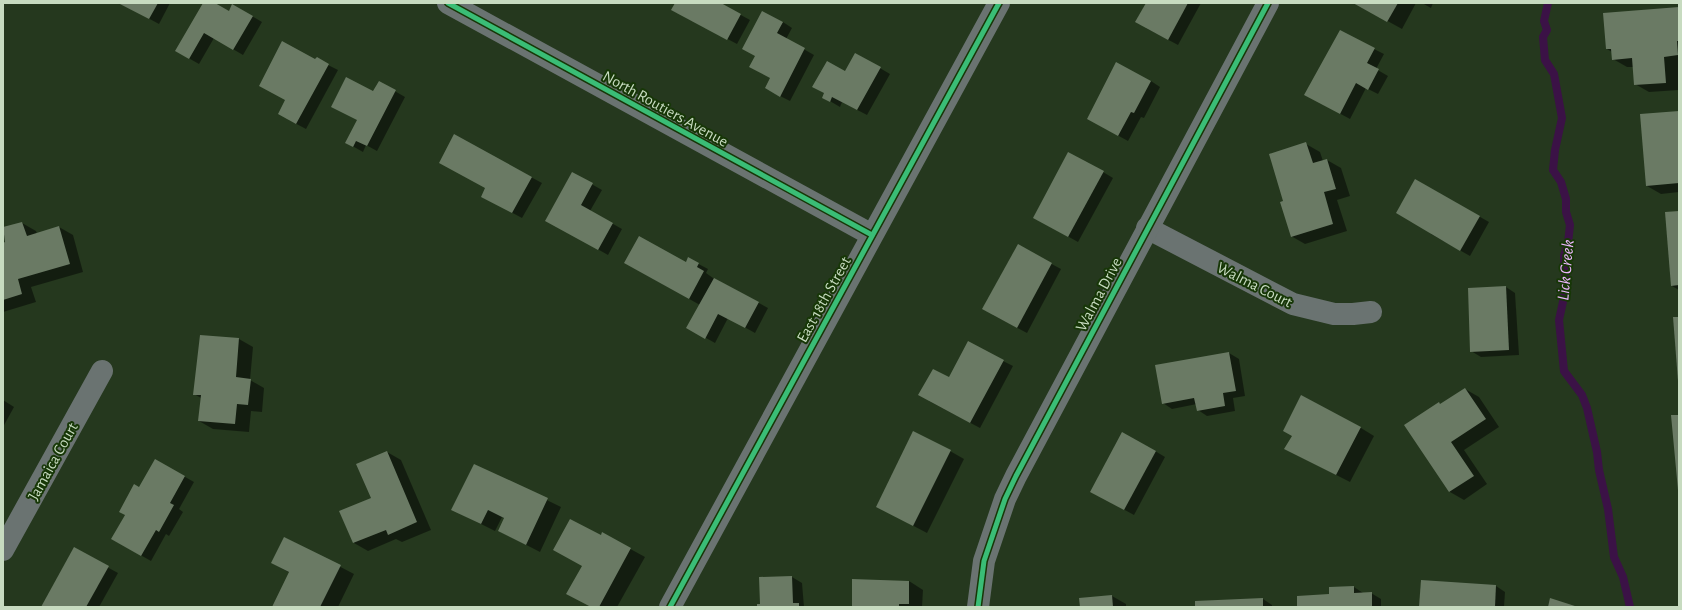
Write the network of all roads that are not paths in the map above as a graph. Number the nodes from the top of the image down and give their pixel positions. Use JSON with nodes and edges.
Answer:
{"nodes":[{"id":1,"x":448,"y":3,"type":"edge"},
{"id":2,"x":999,"y":3,"type":"edge"},
{"id":3,"x":1268,"y":3,"type":"edge"},
{"id":4,"x":1147,"y":228,"type":"junction"},
{"id":5,"x":872,"y":236,"type":"junction"},
{"id":6,"x":1371,"y":312,"type":"dead end"},
{"id":7,"x":102,"y":371,"type":"dead end"},
{"id":8,"x":3,"y":550,"type":"edge"},
{"id":9,"x":670,"y":607,"type":"edge"},
{"id":10,"x":978,"y":607,"type":"edge"}],
"edges":[{"from":1,"to":5,"type":"street","name":"North Routiers Avenue"},
{"from":2,"to":5,"type":"street","name":"East 18th Street"},
{"from":3,"to":4,"type":"street","name":"Walma Drive"},
{"from":4,"to":6,"type":"street","name":"Walma Court"},
{"from":4,"to":10,"type":"street","name":"Walma Drive"},
{"from":5,"to":9,"type":"street","name":"East 18th Street"},
{"from":7,"to":8,"type":"street","name":"Jamaica Court"}]}
